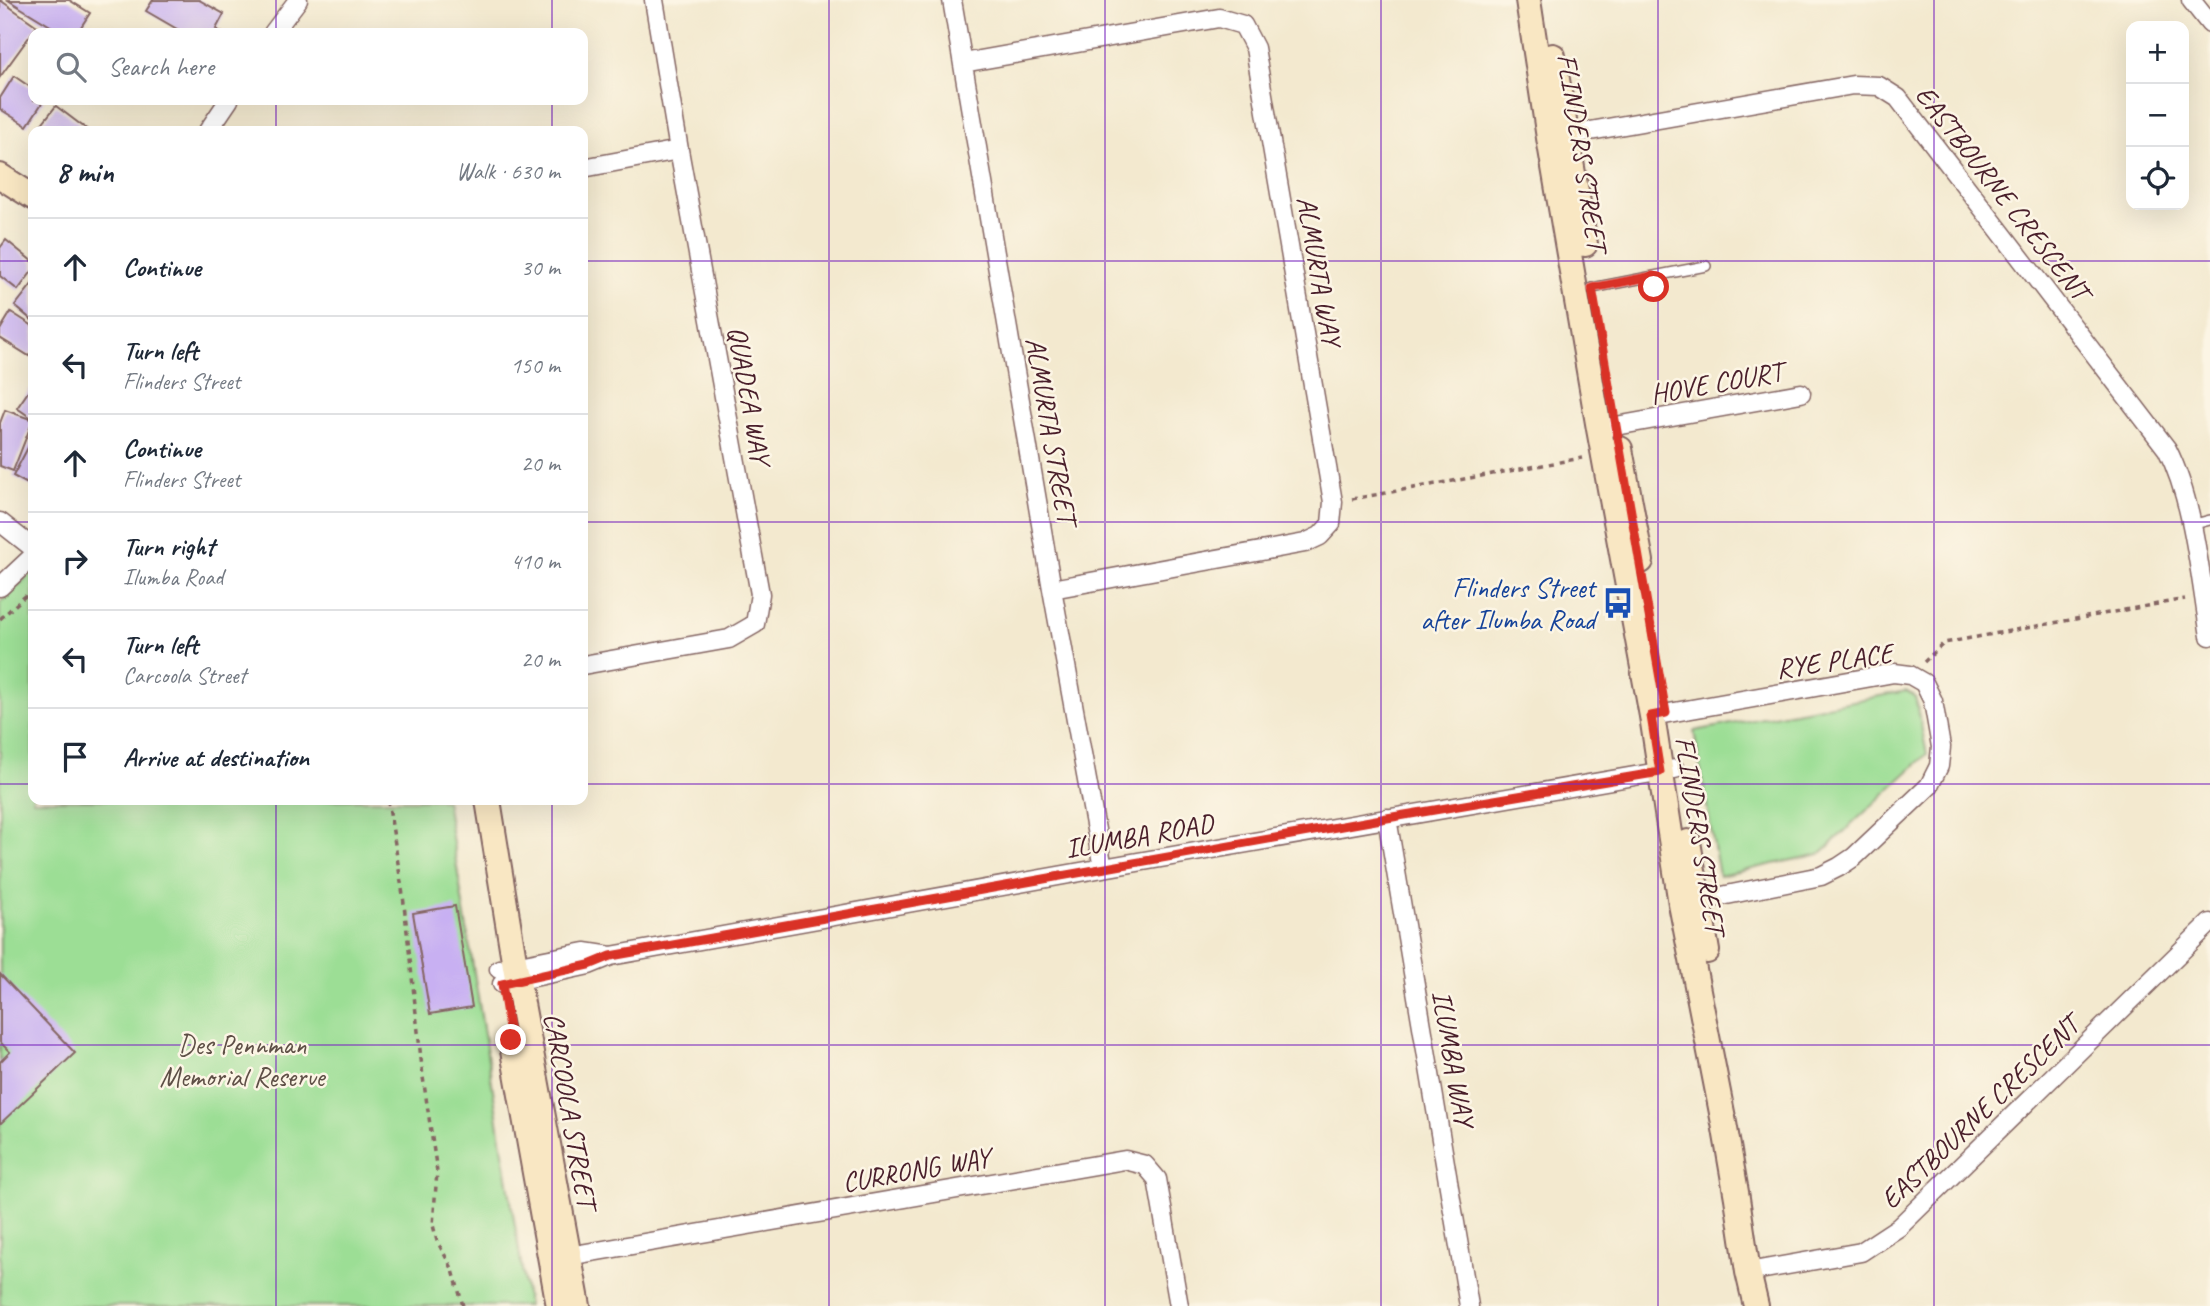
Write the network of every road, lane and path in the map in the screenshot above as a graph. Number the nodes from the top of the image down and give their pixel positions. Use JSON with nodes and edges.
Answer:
{"nodes":[{"id":1,"x":298,"y":0,"type":"edge"},
{"id":2,"x":654,"y":0,"type":"edge"},
{"id":3,"x":952,"y":0,"type":"edge"},
{"id":4,"x":1528,"y":0,"type":"edge"},
{"id":5,"x":1544,"y":0,"type":"edge"},
{"id":6,"x":2190,"y":0,"type":"edge"},
{"id":7,"x":2210,"y":24,"type":"edge"},
{"id":8,"x":277,"y":28,"type":"edge"},
{"id":9,"x":963,"y":63,"type":"junction"},
{"id":10,"x":226,"y":105,"type":"edge"},
{"id":11,"x":211,"y":126,"type":"edge"},
{"id":12,"x":1558,"y":136,"type":"junction"},
{"id":13,"x":679,"y":150,"type":"junction"},
{"id":14,"x":588,"y":167,"type":"edge"},
{"id":15,"x":0,"y":176,"type":"edge"},
{"id":16,"x":28,"y":194,"type":"edge"},
{"id":17,"x":1706,"y":266,"type":"dead end"},
{"id":18,"x":1692,"y":269,"type":"junction"},
{"id":19,"x":1653,"y":276,"type":"junction"},
{"id":20,"x":1694,"y":281,"type":"dead end"},
{"id":21,"x":1654,"y":287,"type":"dead end"},
{"id":22,"x":1592,"y":288,"type":"junction"},
{"id":23,"x":1801,"y":393,"type":"dead end"},
{"id":24,"x":1607,"y":427,"type":"junction"},
{"id":25,"x":1591,"y":457,"type":"dead end"},
{"id":26,"x":1332,"y":502,"type":"junction"},
{"id":27,"x":2210,"y":520,"type":"edge"},
{"id":28,"x":0,"y":522,"type":"edge"},
{"id":29,"x":2191,"y":525,"type":"junction"},
{"id":30,"x":28,"y":544,"type":"edge"},
{"id":31,"x":28,"y":561,"type":"edge"},
{"id":32,"x":0,"y":587,"type":"edge"},
{"id":33,"x":1052,"y":589,"type":"junction"},
{"id":34,"x":28,"y":594,"type":"edge"},
{"id":35,"x":2203,"y":596,"type":"junction"},
{"id":36,"x":0,"y":619,"type":"edge"},
{"id":37,"x":2210,"y":636,"type":"edge"},
{"id":38,"x":588,"y":664,"type":"edge"},
{"id":39,"x":1910,"y":675,"type":"junction"},
{"id":40,"x":1659,"y":715,"type":"junction"},
{"id":41,"x":1668,"y":771,"type":"junction"},
{"id":42,"x":389,"y":805,"type":"edge"},
{"id":43,"x":472,"y":805,"type":"edge"},
{"id":44,"x":489,"y":805,"type":"edge"},
{"id":45,"x":1387,"y":818,"type":"junction"},
{"id":46,"x":1102,"y":868,"type":"junction"},
{"id":47,"x":1690,"y":903,"type":"junction"},
{"id":48,"x":2210,"y":923,"type":"edge"},
{"id":49,"x":508,"y":975,"type":"junction"},
{"id":50,"x":559,"y":1258,"type":"junction"},
{"id":51,"x":1755,"y":1270,"type":"junction"},
{"id":52,"x":463,"y":1306,"type":"edge"},
{"id":53,"x":559,"y":1306,"type":"edge"},
{"id":54,"x":578,"y":1306,"type":"edge"},
{"id":55,"x":1179,"y":1306,"type":"edge"},
{"id":56,"x":1469,"y":1306,"type":"edge"},
{"id":57,"x":1756,"y":1306,"type":"edge"},
{"id":58,"x":1772,"y":1306,"type":"edge"}],
"edges":[{"from":1,"to":8,"type":"street"},
{"from":2,"to":13,"type":"street","name":"QUADEA WAY"},
{"from":3,"to":9,"type":"street","name":"ALMURTA STREET"},
{"from":4,"to":12,"type":"main road","name":"FLINDERS STREET"},
{"from":5,"to":12,"type":"main road","name":"FLINDERS STREET"},
{"from":6,"to":7,"type":"street"},
{"from":9,"to":26,"type":"street","name":"ALMURTA WAY"},
{"from":9,"to":33,"type":"street","name":"ALMURTA STREET"},
{"from":10,"to":11,"type":"street"},
{"from":12,"to":22,"type":"main road","name":"FLINDERS STREET"},
{"from":12,"to":24,"type":"main road","name":"FLINDERS STREET"},
{"from":12,"to":29,"type":"street","name":"EASTBOURNE CRESCENT"},
{"from":13,"to":14,"type":"street"},
{"from":13,"to":38,"type":"street","name":"QUADEA WAY"},
{"from":15,"to":16,"type":"main road"},
{"from":17,"to":18,"type":"lane"},
{"from":18,"to":19,"type":"lane"},
{"from":18,"to":20,"type":"lane"},
{"from":19,"to":21,"type":"lane"},
{"from":19,"to":22,"type":"lane"},
{"from":22,"to":24,"type":"main road","name":"FLINDERS STREET"},
{"from":23,"to":24,"type":"street","name":"HOVE COURT"},
{"from":24,"to":40,"type":"main road","name":"FLINDERS STREET"},
{"from":25,"to":26,"type":"path"},
{"from":26,"to":33,"type":"street","name":"ALMURTA WAY"},
{"from":27,"to":29,"type":"lane"},
{"from":28,"to":30,"type":"street"},
{"from":29,"to":35,"type":"street","name":"EASTBOURNE CRESCENT"},
{"from":31,"to":32,"type":"street"},
{"from":33,"to":46,"type":"street","name":"ALMURTA STREET"},
{"from":34,"to":36,"type":"path"},
{"from":35,"to":37,"type":"street","name":"EASTBOURNE CRESCENT"},
{"from":35,"to":39,"type":"path"},
{"from":39,"to":40,"type":"street","name":"RYE PLACE"},
{"from":39,"to":47,"type":"street","name":"RYE PLACE"},
{"from":40,"to":41,"type":"main road","name":"FLINDERS STREET"},
{"from":41,"to":45,"type":"street","name":"ILUMBA ROAD"},
{"from":41,"to":47,"type":"main road","name":"FLINDERS STREET"},
{"from":42,"to":52,"type":"path"},
{"from":43,"to":49,"type":"main road","name":"CARCOOLA STREET"},
{"from":44,"to":49,"type":"main road","name":"CARCOOLA STREET"},
{"from":45,"to":46,"type":"street","name":"ILUMBA ROAD"},
{"from":45,"to":56,"type":"street","name":"ILUMBA WAY"},
{"from":46,"to":49,"type":"street","name":"ILUMBA ROAD"},
{"from":47,"to":51,"type":"main road","name":"FLINDERS STREET"},
{"from":48,"to":51,"type":"street","name":"EASTBOURNE CRESCENT"},
{"from":49,"to":50,"type":"main road","name":"CARCOOLA STREET"},
{"from":50,"to":53,"type":"main road","name":"CARCOOLA STREET"},
{"from":50,"to":54,"type":"main road","name":"CARCOOLA STREET"},
{"from":50,"to":55,"type":"street","name":"CURRONG WAY"},
{"from":51,"to":57,"type":"main road","name":"FLINDERS STREET"},
{"from":51,"to":58,"type":"main road","name":"FLINDERS STREET"}]}
